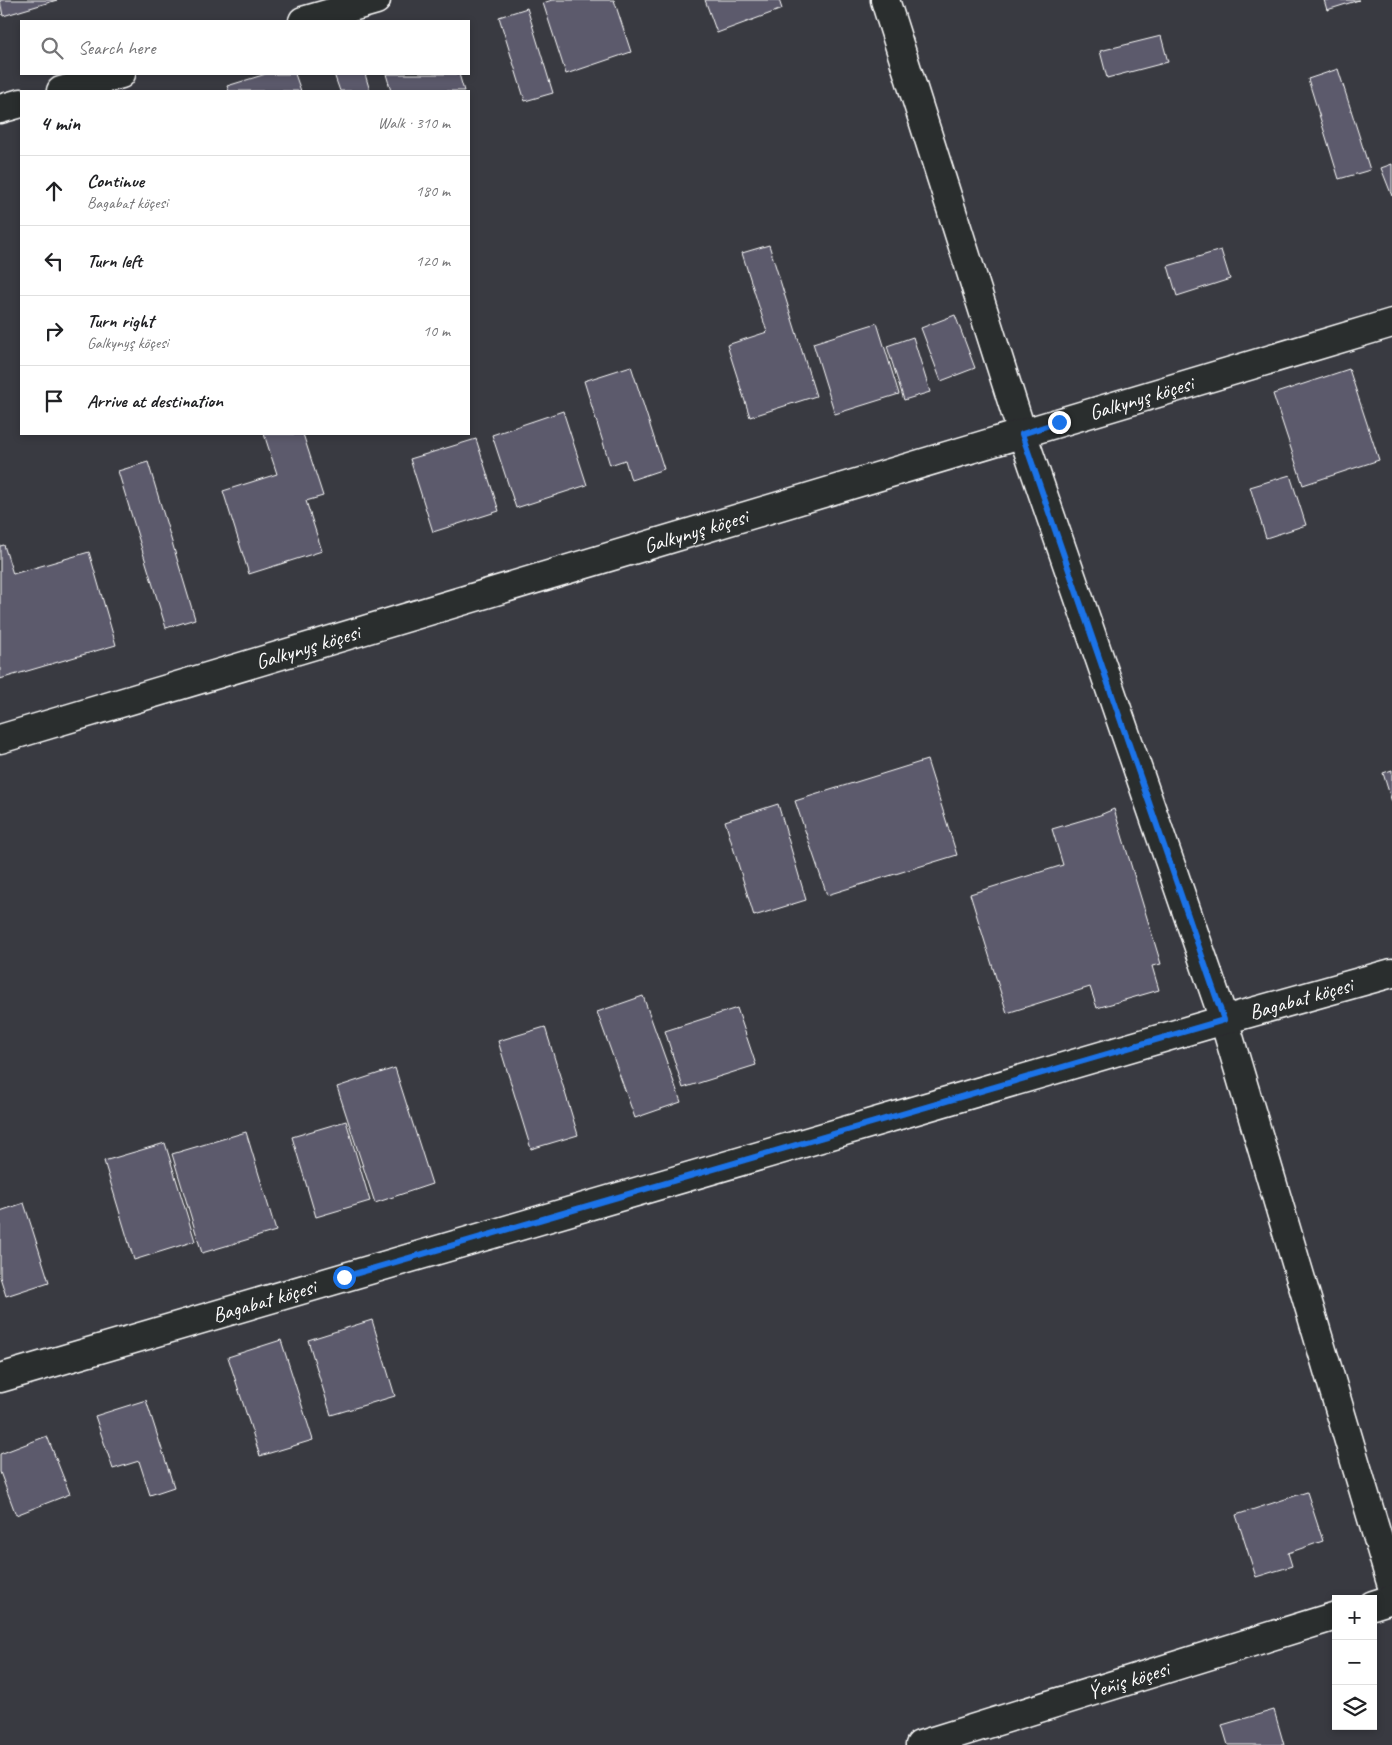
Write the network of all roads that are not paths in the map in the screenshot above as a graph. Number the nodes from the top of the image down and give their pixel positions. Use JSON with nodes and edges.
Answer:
{"nodes":[{"id":1,"x":376,"y":0,"type":"edge"},
{"id":2,"x":885,"y":0,"type":"edge"},
{"id":3,"x":306,"y":20,"type":"edge"},
{"id":4,"x":117,"y":75,"type":"edge"},
{"id":5,"x":65,"y":90,"type":"edge"},
{"id":6,"x":20,"y":103,"type":"edge"},
{"id":7,"x":0,"y":109,"type":"edge"},
{"id":8,"x":1392,"y":323,"type":"edge"},
{"id":9,"x":1022,"y":434,"type":"junction"},
{"id":10,"x":0,"y":739,"type":"edge"},
{"id":11,"x":1392,"y":973,"type":"edge"},
{"id":12,"x":1224,"y":1020,"type":"junction"},
{"id":13,"x":0,"y":1378,"type":"edge"},
{"id":14,"x":1392,"y":1586,"type":"edge"},
{"id":15,"x":1392,"y":1599,"type":"edge"},
{"id":16,"x":1377,"y":1604,"type":"edge"},
{"id":17,"x":1332,"y":1617,"type":"edge"},
{"id":18,"x":920,"y":1745,"type":"edge"}],
"edges":[{"from":1,"to":3,"type":"street"},
{"from":2,"to":9,"type":"street"},
{"from":4,"to":5,"type":"street"},
{"from":6,"to":7,"type":"street"},
{"from":8,"to":9,"type":"street","name":"Galkynyş köçesi"},
{"from":9,"to":10,"type":"street","name":"Galkynyş köçesi"},
{"from":9,"to":12,"type":"street"},
{"from":11,"to":12,"type":"street","name":"Bagabat köçesi"},
{"from":12,"to":13,"type":"street","name":"Bagabat köçesi"},
{"from":12,"to":14,"type":"street"},
{"from":15,"to":16,"type":"street"},
{"from":17,"to":18,"type":"street","name":"Ýeňiş köçesi"}]}
